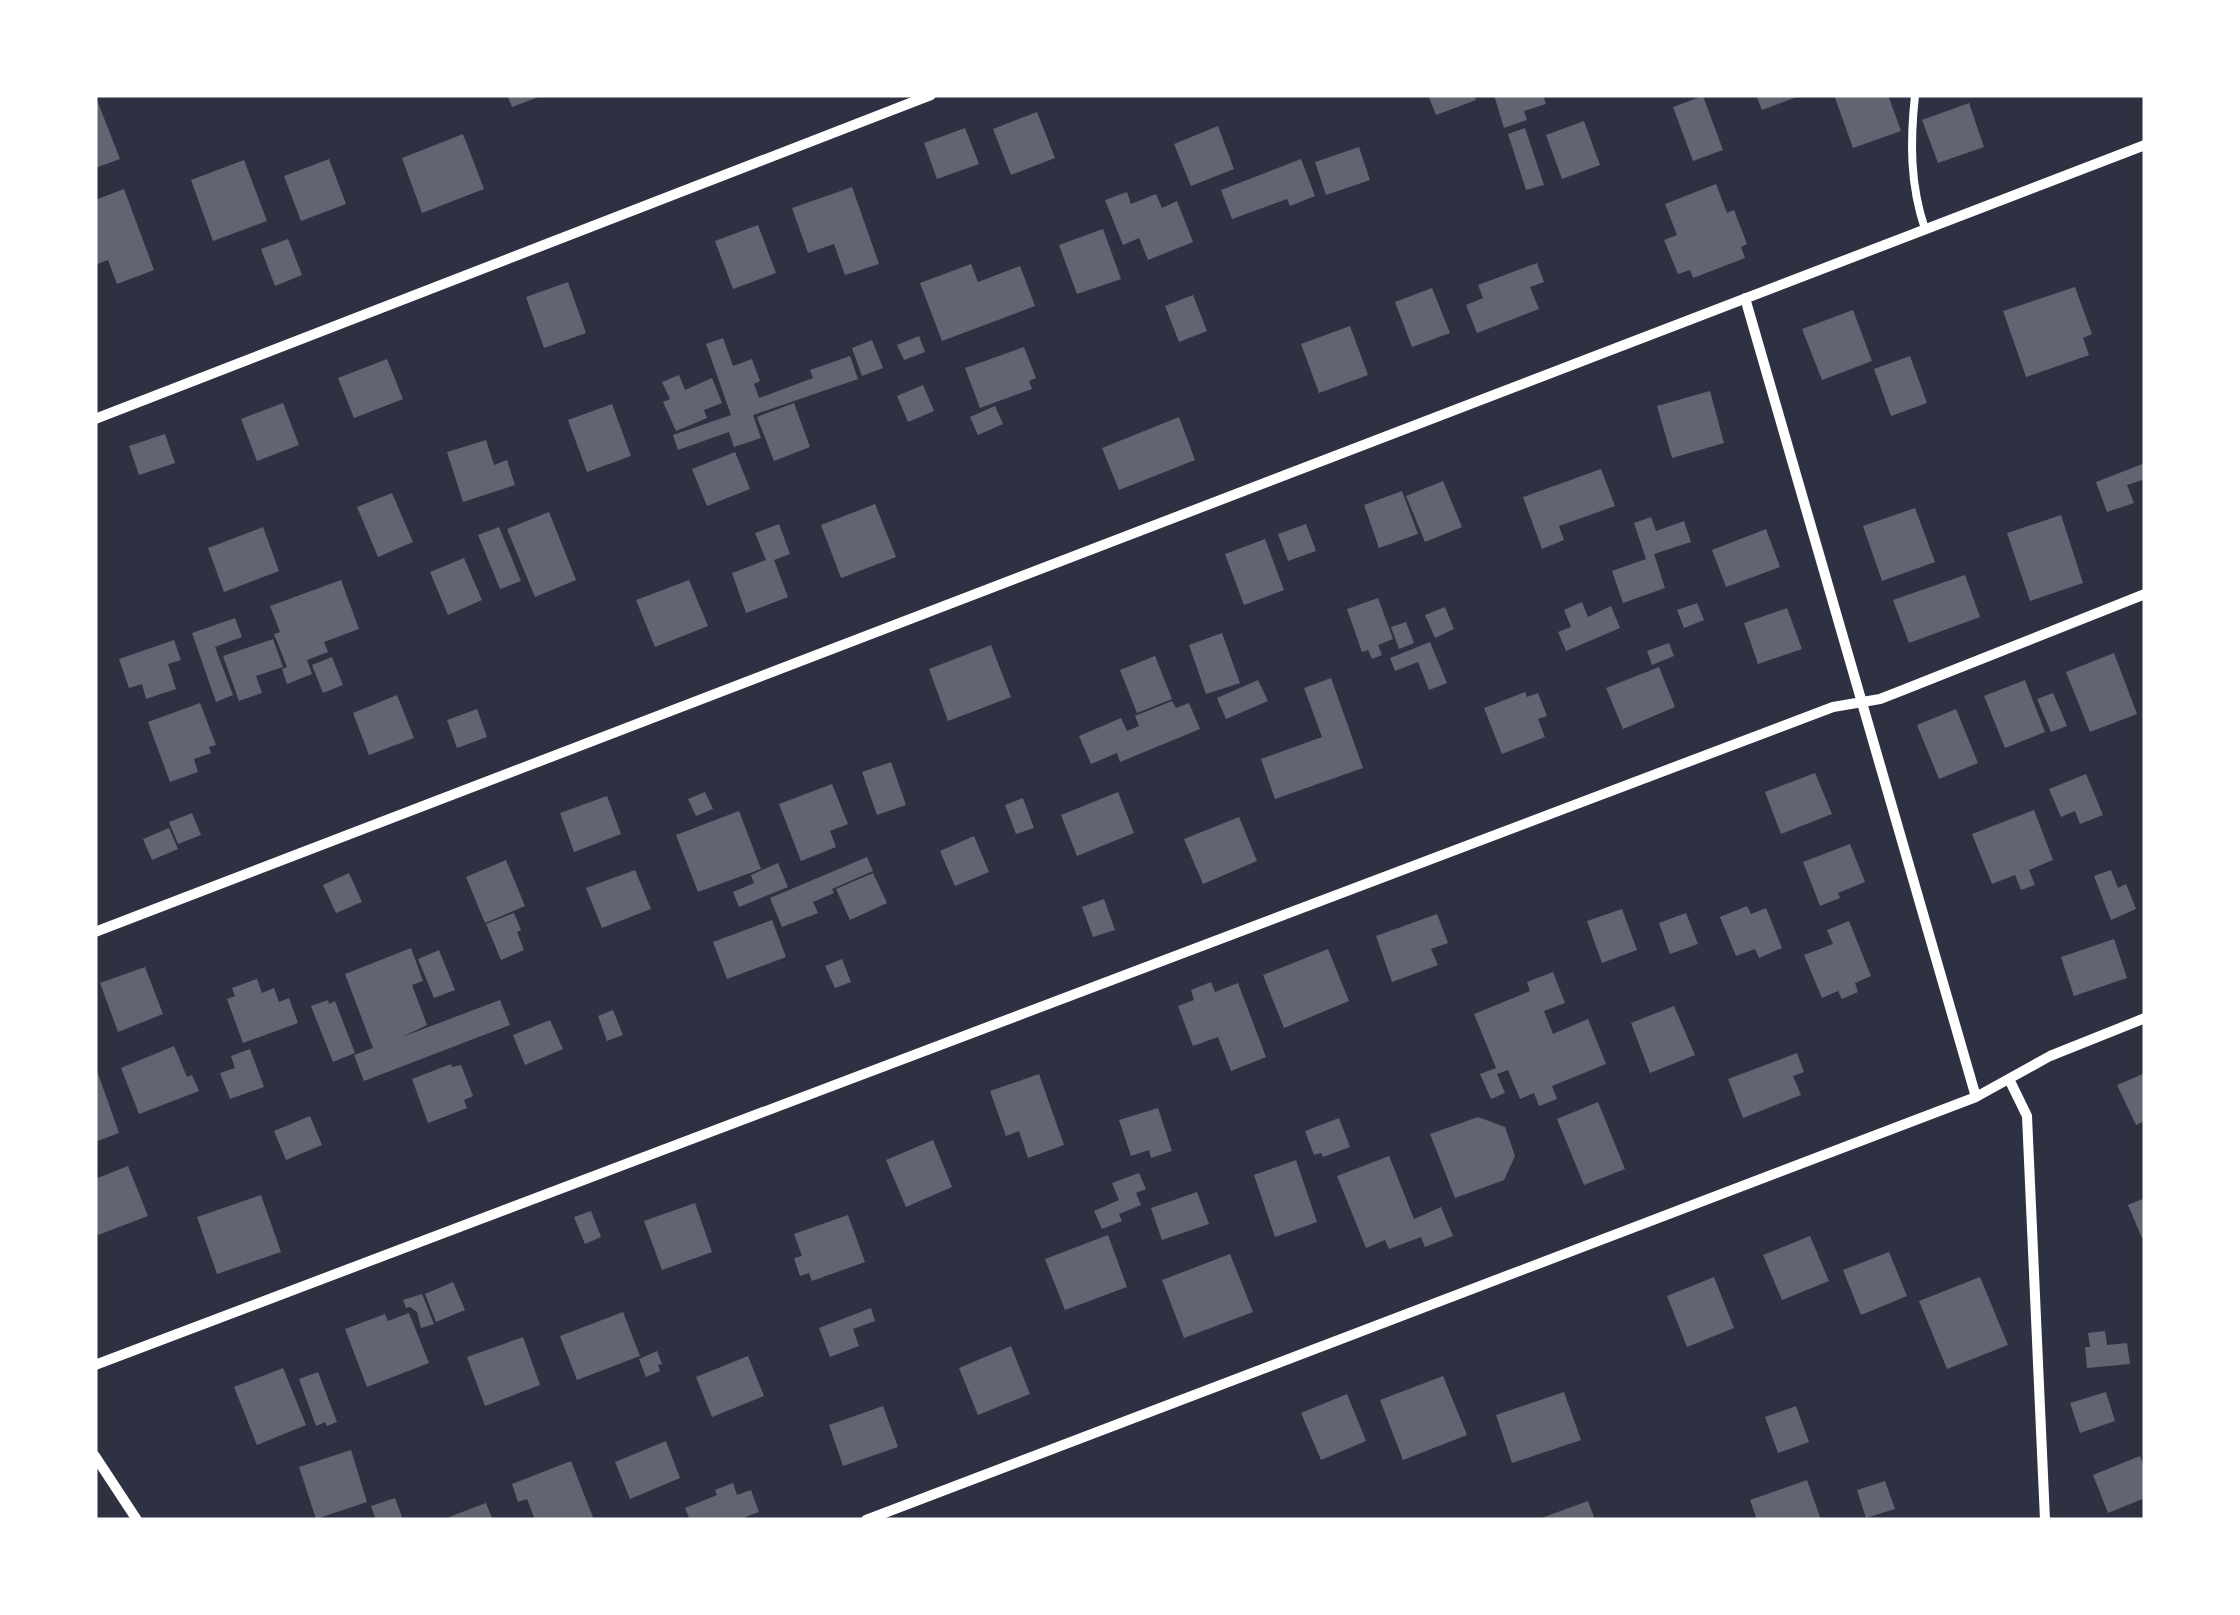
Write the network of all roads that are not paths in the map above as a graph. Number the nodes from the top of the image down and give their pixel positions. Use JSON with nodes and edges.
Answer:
{"nodes":[{"id":1,"x":931,"y":95,"type":"edge"},
{"id":2,"x":1915,"y":95,"type":"edge"},
{"id":3,"x":2145,"y":145,"type":"edge"},
{"id":4,"x":1925,"y":230,"type":"junction"},
{"id":5,"x":1745,"y":298,"type":"junction"},
{"id":6,"x":95,"y":418,"type":"edge"},
{"id":7,"x":2145,"y":594,"type":"edge"},
{"id":8,"x":1861,"y":702,"type":"junction"},
{"id":9,"x":95,"y":932,"type":"edge"},
{"id":10,"x":2145,"y":1018,"type":"edge"},
{"id":11,"x":2009,"y":1078,"type":"junction"},
{"id":12,"x":1976,"y":1097,"type":"junction"},
{"id":13,"x":95,"y":1365,"type":"edge"},
{"id":14,"x":95,"y":1456,"type":"edge"},
{"id":15,"x":138,"y":1520,"type":"edge"},
{"id":16,"x":866,"y":1520,"type":"edge"},
{"id":17,"x":2045,"y":1520,"type":"edge"}],
"edges":[{"from":1,"to":6,"type":"street"},
{"from":2,"to":4,"type":"lane"},
{"from":3,"to":4,"type":"street"},
{"from":4,"to":5,"type":"street"},
{"from":5,"to":8,"type":"street"},
{"from":5,"to":9,"type":"street"},
{"from":7,"to":8,"type":"street"},
{"from":8,"to":12,"type":"street"},
{"from":8,"to":13,"type":"street"},
{"from":10,"to":11,"type":"street"},
{"from":11,"to":12,"type":"street"},
{"from":11,"to":17,"type":"street"},
{"from":12,"to":16,"type":"street"},
{"from":14,"to":15,"type":"street"}]}
